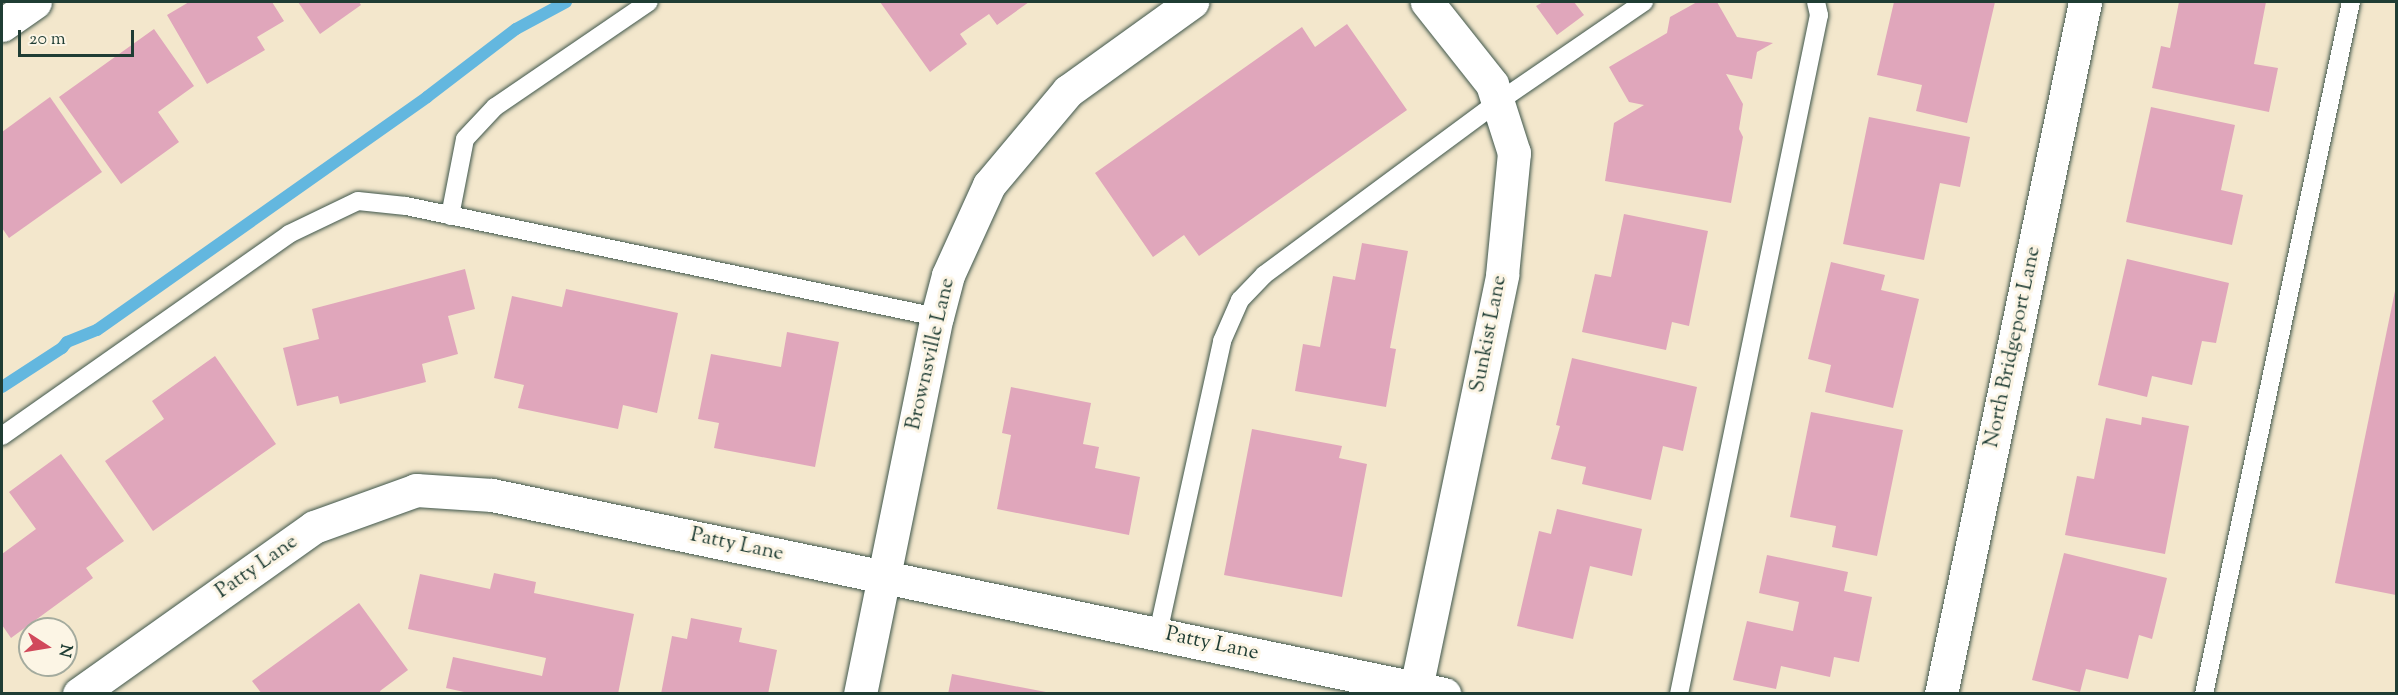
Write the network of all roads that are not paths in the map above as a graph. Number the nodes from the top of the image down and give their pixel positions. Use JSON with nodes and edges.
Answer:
{"nodes":[{"id":1,"x":35,"y":2,"type":"edge"},
{"id":2,"x":649,"y":2,"type":"edge"},
{"id":3,"x":1192,"y":2,"type":"edge"},
{"id":4,"x":1428,"y":2,"type":"edge"},
{"id":5,"x":1644,"y":2,"type":"edge"},
{"id":6,"x":1816,"y":2,"type":"edge"},
{"id":7,"x":2085,"y":2,"type":"edge"},
{"id":8,"x":2351,"y":2,"type":"edge"},
{"id":9,"x":2,"y":25,"type":"edge"},
{"id":10,"x":1498,"y":102,"type":"junction"},
{"id":11,"x":450,"y":216,"type":"junction"},
{"id":12,"x":937,"y":317,"type":"junction"},
{"id":13,"x":2,"y":436,"type":"edge"},
{"id":14,"x":885,"y":575,"type":"junction"},
{"id":15,"x":1158,"y":633,"type":"junction"},
{"id":16,"x":1430,"y":691,"type":"edge"},
{"id":17,"x":79,"y":693,"type":"edge"},
{"id":18,"x":860,"y":693,"type":"edge"},
{"id":19,"x":1679,"y":693,"type":"edge"},
{"id":20,"x":1941,"y":693,"type":"edge"},
{"id":21,"x":2204,"y":693,"type":"edge"}],
"edges":[{"from":1,"to":9,"type":"street"},
{"from":2,"to":11,"type":"lane"},
{"from":3,"to":12,"type":"street","name":"Brownsville Lane"},
{"from":4,"to":10,"type":"street","name":"Sunkist Lane"},
{"from":5,"to":10,"type":"lane"},
{"from":6,"to":19,"type":"lane"},
{"from":7,"to":20,"type":"street","name":"North Bridgeport Lane"},
{"from":8,"to":21,"type":"lane"},
{"from":10,"to":15,"type":"lane"},
{"from":10,"to":16,"type":"street","name":"Sunkist Lane"},
{"from":11,"to":12,"type":"lane"},
{"from":11,"to":13,"type":"lane"},
{"from":12,"to":14,"type":"street","name":"Brownsville Lane"},
{"from":14,"to":15,"type":"street","name":"Patty Lane"},
{"from":14,"to":17,"type":"street","name":"Patty Lane"},
{"from":14,"to":18,"type":"street","name":"Brownsville Lane"},
{"from":15,"to":16,"type":"street","name":"Patty Lane"}]}
